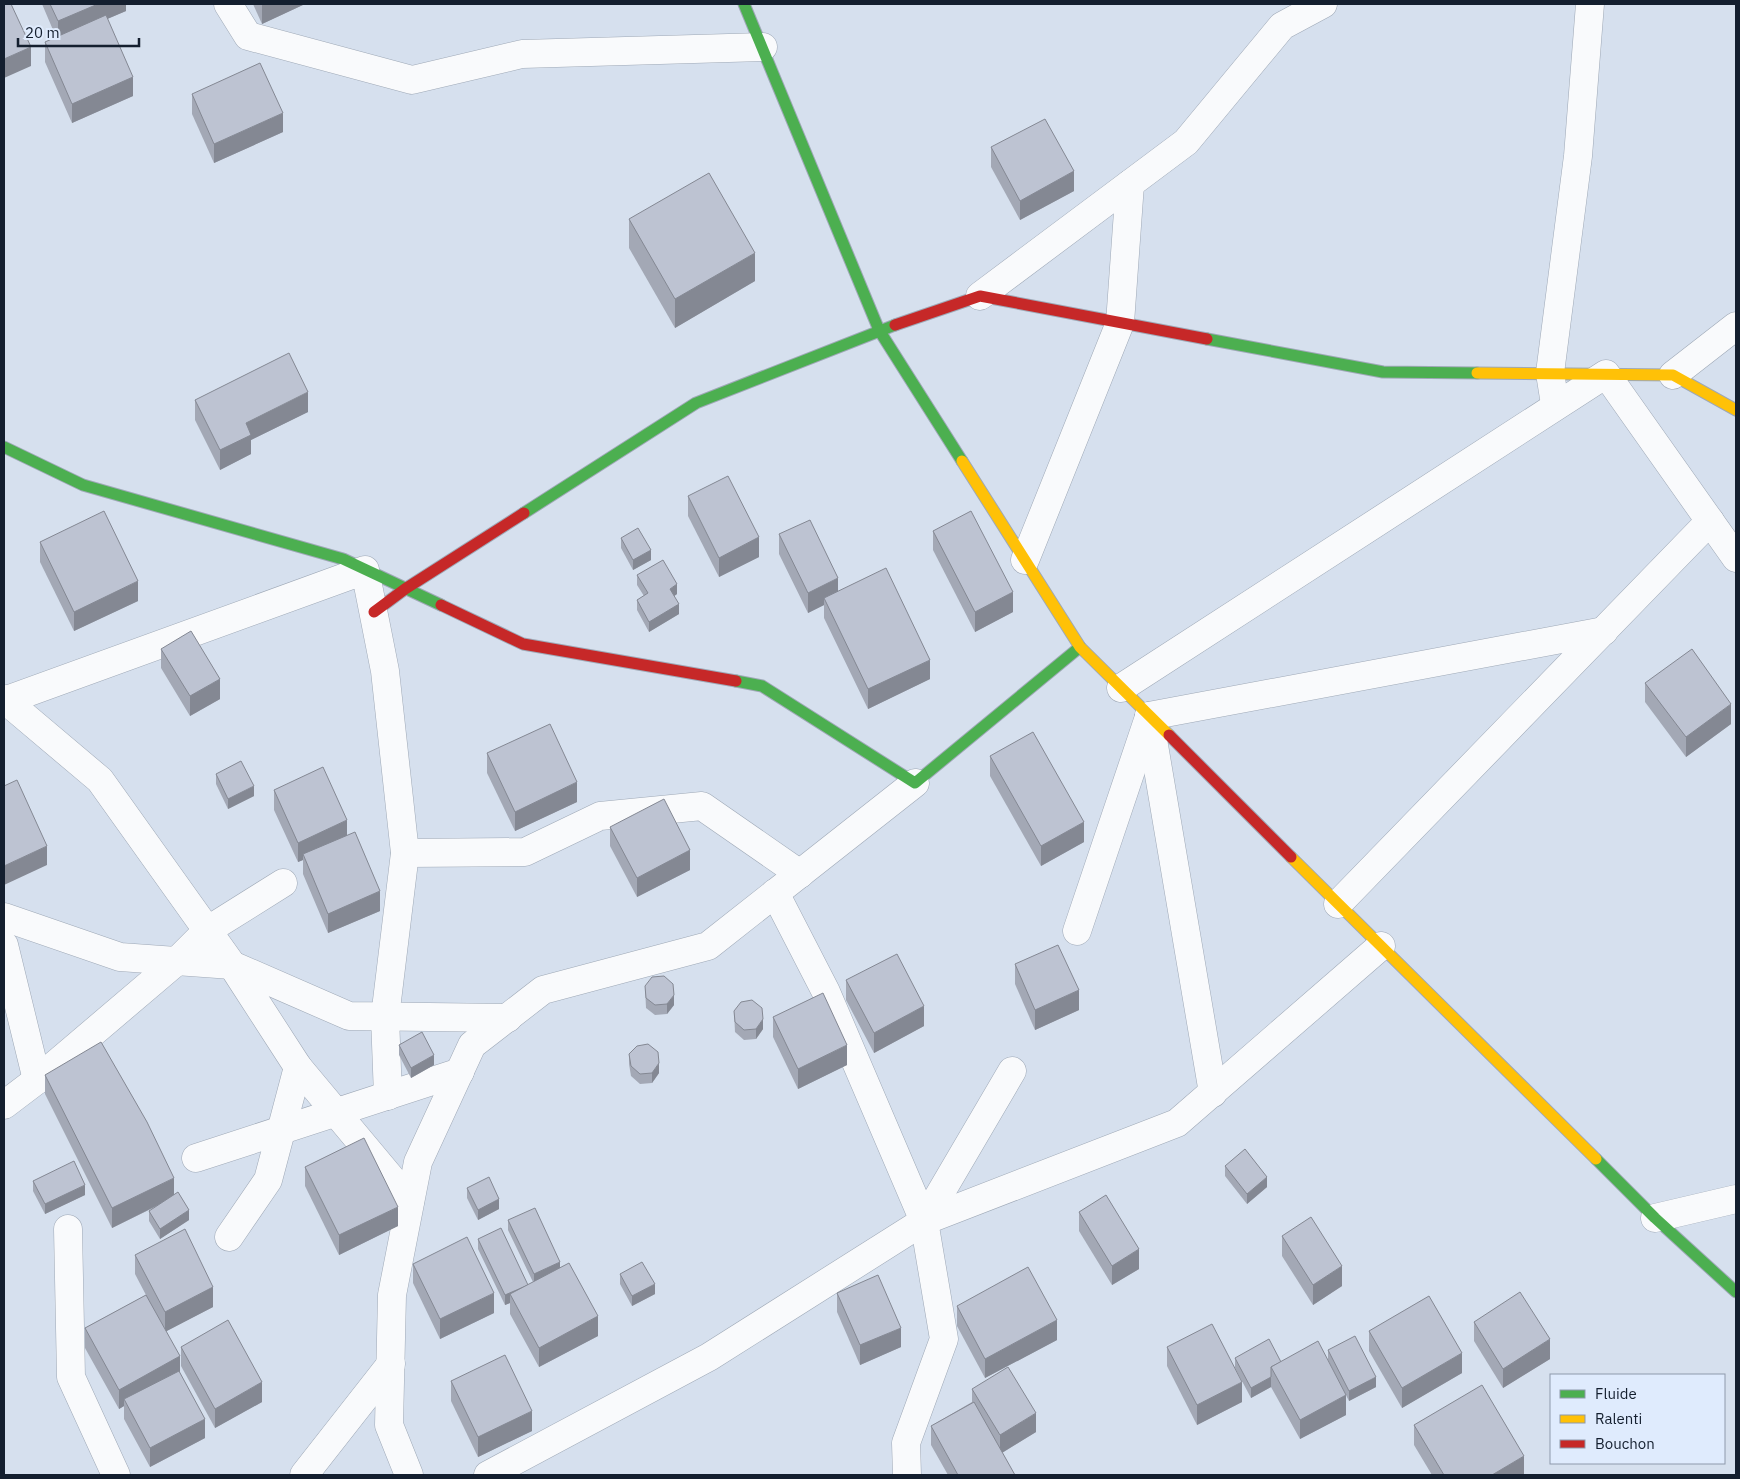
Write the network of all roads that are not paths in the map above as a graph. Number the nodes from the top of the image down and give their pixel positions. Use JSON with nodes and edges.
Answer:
{"nodes":[{"id":1,"x":228,"y":4,"type":"edge"},
{"id":2,"x":744,"y":4,"type":"edge"},
{"id":3,"x":1323,"y":4,"type":"edge"},
{"id":4,"x":1590,"y":4,"type":"edge"},
{"id":5,"x":763,"y":47,"type":"junction"},
{"id":6,"x":1130,"y":184,"type":"junction"},
{"id":7,"x":980,"y":296,"type":"junction"},
{"id":8,"x":1120,"y":323,"type":"junction"},
{"id":9,"x":1736,"y":326,"type":"edge"},
{"id":10,"x":879,"y":330,"type":"junction"},
{"id":11,"x":1550,"y":373,"type":"junction"},
{"id":12,"x":1606,"y":374,"type":"junction"},
{"id":13,"x":1673,"y":375,"type":"junction"},
{"id":14,"x":1556,"y":407,"type":"junction"},
{"id":15,"x":1736,"y":410,"type":"edge"},
{"id":16,"x":4,"y":447,"type":"edge"},
{"id":17,"x":1710,"y":521,"type":"junction"},
{"id":18,"x":1736,"y":558,"type":"edge"},
{"id":19,"x":1025,"y":560,"type":"junction"},
{"id":20,"x":365,"y":570,"type":"junction"},
{"id":21,"x":405,"y":588,"type":"junction"},
{"id":22,"x":374,"y":612,"type":"junction"},
{"id":23,"x":1604,"y":631,"type":"junction"},
{"id":24,"x":1080,"y":648,"type":"junction"},
{"id":25,"x":1121,"y":688,"type":"junction"},
{"id":26,"x":4,"y":700,"type":"edge"},
{"id":27,"x":1149,"y":716,"type":"junction"},
{"id":28,"x":915,"y":783,"type":"junction"},
{"id":29,"x":405,"y":853,"type":"junction"},
{"id":30,"x":800,"y":874,"type":"junction"},
{"id":31,"x":283,"y":883,"type":"dead end"},
{"id":32,"x":775,"y":893,"type":"junction"},
{"id":33,"x":1338,"y":904,"type":"junction"},
{"id":34,"x":4,"y":917,"type":"edge"},
{"id":35,"x":208,"y":930,"type":"junction"},
{"id":36,"x":1077,"y":931,"type":"dead end"},
{"id":37,"x":4,"y":945,"type":"edge"},
{"id":38,"x":1381,"y":946,"type":"junction"},
{"id":39,"x":177,"y":961,"type":"junction"},
{"id":40,"x":232,"y":965,"type":"junction"},
{"id":41,"x":385,"y":1017,"type":"junction"},
{"id":42,"x":508,"y":1018,"type":"junction"},
{"id":43,"x":298,"y":1067,"type":"junction"},
{"id":44,"x":460,"y":1072,"type":"junction"},
{"id":45,"x":1012,"y":1072,"type":"dead end"},
{"id":46,"x":38,"y":1080,"type":"junction"},
{"id":47,"x":1213,"y":1093,"type":"junction"},
{"id":48,"x":388,"y":1096,"type":"junction"},
{"id":49,"x":4,"y":1105,"type":"edge"},
{"id":50,"x":336,"y":1113,"type":"junction"},
{"id":51,"x":282,"y":1130,"type":"junction"},
{"id":52,"x":196,"y":1158,"type":"dead end"},
{"id":53,"x":1736,"y":1199,"type":"edge"},
{"id":54,"x":410,"y":1201,"type":"junction"},
{"id":55,"x":1655,"y":1218,"type":"junction"},
{"id":56,"x":924,"y":1221,"type":"junction"},
{"id":57,"x":68,"y":1230,"type":"dead end"},
{"id":58,"x":229,"y":1237,"type":"dead end"},
{"id":59,"x":1736,"y":1292,"type":"edge"},
{"id":60,"x":391,"y":1364,"type":"junction"},
{"id":61,"x":116,"y":1475,"type":"edge"},
{"id":62,"x":304,"y":1475,"type":"edge"},
{"id":63,"x":409,"y":1475,"type":"edge"},
{"id":64,"x":488,"y":1475,"type":"edge"},
{"id":65,"x":907,"y":1475,"type":"edge"}],
"edges":[{"from":1,"to":5,"type":"street"},
{"from":2,"to":5,"type":"street"},
{"from":3,"to":6,"type":"street"},
{"from":4,"to":11,"type":"street"},
{"from":5,"to":10,"type":"street"},
{"from":6,"to":7,"type":"street"},
{"from":6,"to":8,"type":"street"},
{"from":7,"to":8,"type":"street"},
{"from":7,"to":10,"type":"street"},
{"from":8,"to":11,"type":"street"},
{"from":8,"to":19,"type":"street"},
{"from":9,"to":13,"type":"street"},
{"from":10,"to":19,"type":"street"},
{"from":10,"to":21,"type":"street"},
{"from":11,"to":12,"type":"street"},
{"from":11,"to":14,"type":"street"},
{"from":12,"to":13,"type":"street"},
{"from":12,"to":14,"type":"street"},
{"from":12,"to":17,"type":"street"},
{"from":13,"to":15,"type":"street"},
{"from":14,"to":25,"type":"street"},
{"from":16,"to":20,"type":"street"},
{"from":17,"to":18,"type":"street"},
{"from":17,"to":23,"type":"street"},
{"from":19,"to":24,"type":"street"},
{"from":20,"to":21,"type":"street"},
{"from":20,"to":22,"type":"street"},
{"from":20,"to":26,"type":"street"},
{"from":21,"to":22,"type":"street"},
{"from":21,"to":28,"type":"street"},
{"from":22,"to":29,"type":"street"},
{"from":23,"to":27,"type":"street"},
{"from":23,"to":33,"type":"street"},
{"from":24,"to":25,"type":"street"},
{"from":24,"to":28,"type":"street"},
{"from":25,"to":27,"type":"street"},
{"from":26,"to":35,"type":"street"},
{"from":27,"to":33,"type":"street"},
{"from":27,"to":36,"type":"street"},
{"from":27,"to":47,"type":"street"},
{"from":28,"to":30,"type":"street"},
{"from":29,"to":30,"type":"street"},
{"from":29,"to":41,"type":"street"},
{"from":30,"to":32,"type":"street"},
{"from":31,"to":35,"type":"street"},
{"from":32,"to":42,"type":"street"},
{"from":32,"to":56,"type":"street"},
{"from":33,"to":38,"type":"street"},
{"from":34,"to":39,"type":"street"},
{"from":35,"to":39,"type":"street"},
{"from":35,"to":40,"type":"street"},
{"from":37,"to":46,"type":"street"},
{"from":38,"to":47,"type":"street"},
{"from":38,"to":55,"type":"street"},
{"from":39,"to":40,"type":"street"},
{"from":39,"to":46,"type":"street"},
{"from":40,"to":41,"type":"street"},
{"from":40,"to":43,"type":"street"},
{"from":41,"to":42,"type":"street"},
{"from":41,"to":48,"type":"street"},
{"from":42,"to":44,"type":"street"},
{"from":43,"to":50,"type":"street"},
{"from":43,"to":51,"type":"street"},
{"from":44,"to":48,"type":"street"},
{"from":44,"to":54,"type":"street"},
{"from":45,"to":56,"type":"street"},
{"from":46,"to":49,"type":"street"},
{"from":47,"to":56,"type":"street"},
{"from":48,"to":50,"type":"street"},
{"from":50,"to":51,"type":"street"},
{"from":50,"to":54,"type":"street"},
{"from":51,"to":52,"type":"street"},
{"from":51,"to":58,"type":"street"},
{"from":53,"to":55,"type":"street"},
{"from":54,"to":60,"type":"street"},
{"from":55,"to":59,"type":"street"},
{"from":56,"to":64,"type":"street"},
{"from":56,"to":65,"type":"street"},
{"from":57,"to":61,"type":"street"},
{"from":60,"to":62,"type":"street"},
{"from":60,"to":63,"type":"street"}]}
